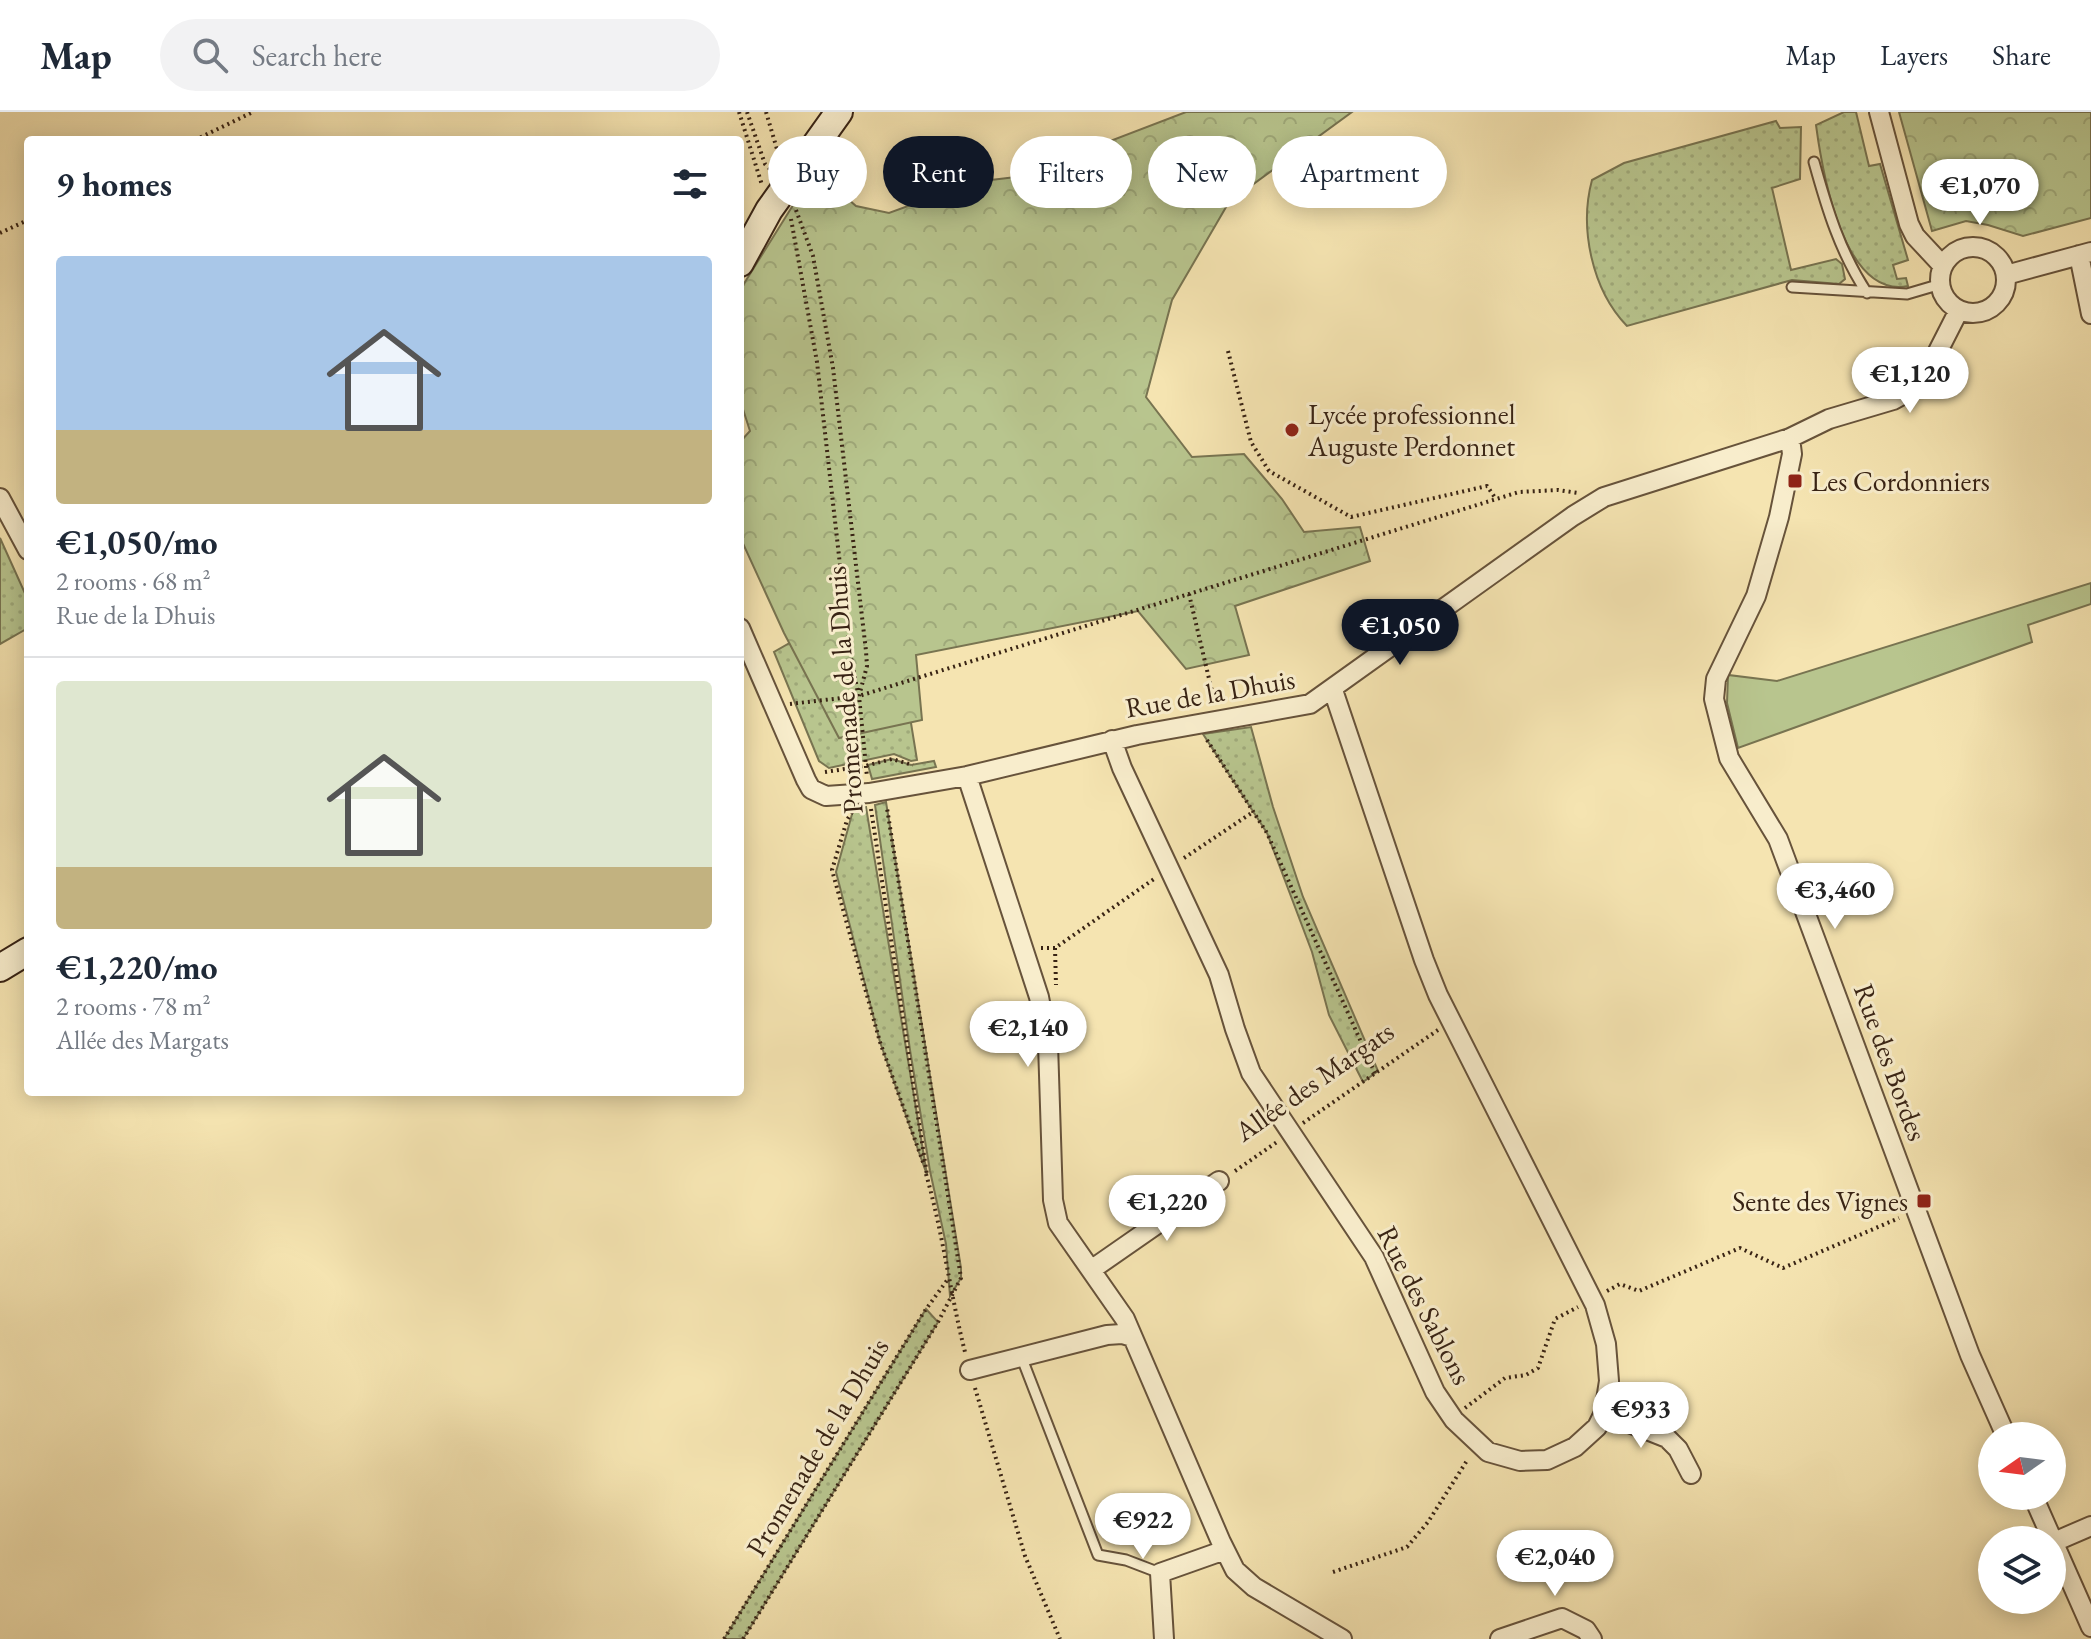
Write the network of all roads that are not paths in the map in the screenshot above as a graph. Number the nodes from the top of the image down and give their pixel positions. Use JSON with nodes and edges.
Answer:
{"nodes":[{"id":1,"x":839,"y":112,"type":"edge"},
{"id":2,"x":1879,"y":112,"type":"edge"},
{"id":3,"x":1814,"y":162,"type":"dead end"},
{"id":4,"x":2085,"y":254,"type":"edge"},
{"id":5,"x":744,"y":256,"type":"edge"},
{"id":6,"x":1942,"y":275,"type":"junction"},
{"id":7,"x":2006,"y":275,"type":"junction"},
{"id":8,"x":1792,"y":287,"type":"dead end"},
{"id":9,"x":1867,"y":293,"type":"junction"},
{"id":10,"x":1959,"y":310,"type":"junction"},
{"id":11,"x":2091,"y":314,"type":"edge"},
{"id":12,"x":1790,"y":438,"type":"junction"},
{"id":13,"x":0,"y":498,"type":"edge"},
{"id":14,"x":24,"y":543,"type":"edge"},
{"id":15,"x":744,"y":635,"type":"edge"},
{"id":16,"x":1333,"y":690,"type":"junction"},
{"id":17,"x":1112,"y":740,"type":"junction"},
{"id":18,"x":967,"y":776,"type":"junction"},
{"id":19,"x":24,"y":953,"type":"edge"},
{"id":20,"x":0,"y":968,"type":"edge"},
{"id":21,"x":1219,"y":1181,"type":"road end"},
{"id":22,"x":1091,"y":1270,"type":"junction"},
{"id":23,"x":1132,"y":1337,"type":"junction"},
{"id":24,"x":1021,"y":1356,"type":"junction"},
{"id":25,"x":970,"y":1370,"type":"road end"},
{"id":26,"x":1604,"y":1413,"type":"junction"},
{"id":27,"x":2000,"y":1422,"type":"edge"},
{"id":28,"x":1691,"y":1474,"type":"dead end"},
{"id":29,"x":2091,"y":1526,"type":"edge"},
{"id":30,"x":2066,"y":1537,"type":"edge"},
{"id":31,"x":1225,"y":1550,"type":"junction"},
{"id":32,"x":2066,"y":1570,"type":"edge"},
{"id":33,"x":1160,"y":1573,"type":"junction"},
{"id":34,"x":2091,"y":1627,"type":"edge"},
{"id":35,"x":1164,"y":1639,"type":"edge"},
{"id":36,"x":1342,"y":1639,"type":"edge"},
{"id":37,"x":1500,"y":1639,"type":"edge"},
{"id":38,"x":1592,"y":1639,"type":"edge"}],
"edges":[{"from":1,"to":5,"type":"street"},
{"from":2,"to":6,"type":"street"},
{"from":3,"to":9,"type":"lane"},
{"from":4,"to":7,"type":"street"},
{"from":4,"to":11,"type":"street"},
{"from":6,"to":7,"type":"street"},
{"from":6,"to":9,"type":"lane"},
{"from":6,"to":10,"type":"street"},
{"from":7,"to":10,"type":"street"},
{"from":8,"to":9,"type":"lane"},
{"from":10,"to":12,"type":"street","name":"Rue de la Dhuis"},
{"from":12,"to":16,"type":"street","name":"Rue de la Dhuis"},
{"from":12,"to":27,"type":"street","name":"Rue des Bordes"},
{"from":13,"to":14,"type":"street"},
{"from":15,"to":18,"type":"street","name":"Rue de la Dhuis"},
{"from":16,"to":17,"type":"street","name":"Rue de la Dhuis"},
{"from":16,"to":26,"type":"street"},
{"from":17,"to":18,"type":"street","name":"Rue de la Dhuis"},
{"from":17,"to":26,"type":"street","name":"Rue des Sablons"},
{"from":18,"to":22,"type":"street"},
{"from":19,"to":20,"type":"street"},
{"from":21,"to":22,"type":"street"},
{"from":22,"to":23,"type":"street"},
{"from":23,"to":24,"type":"street"},
{"from":23,"to":31,"type":"street"},
{"from":24,"to":25,"type":"street"},
{"from":24,"to":33,"type":"lane"},
{"from":26,"to":28,"type":"street"},
{"from":29,"to":30,"type":"street"},
{"from":31,"to":33,"type":"street"},
{"from":31,"to":36,"type":"street"},
{"from":32,"to":34,"type":"street"},
{"from":33,"to":35,"type":"street"},
{"from":37,"to":38,"type":"street"}]}
